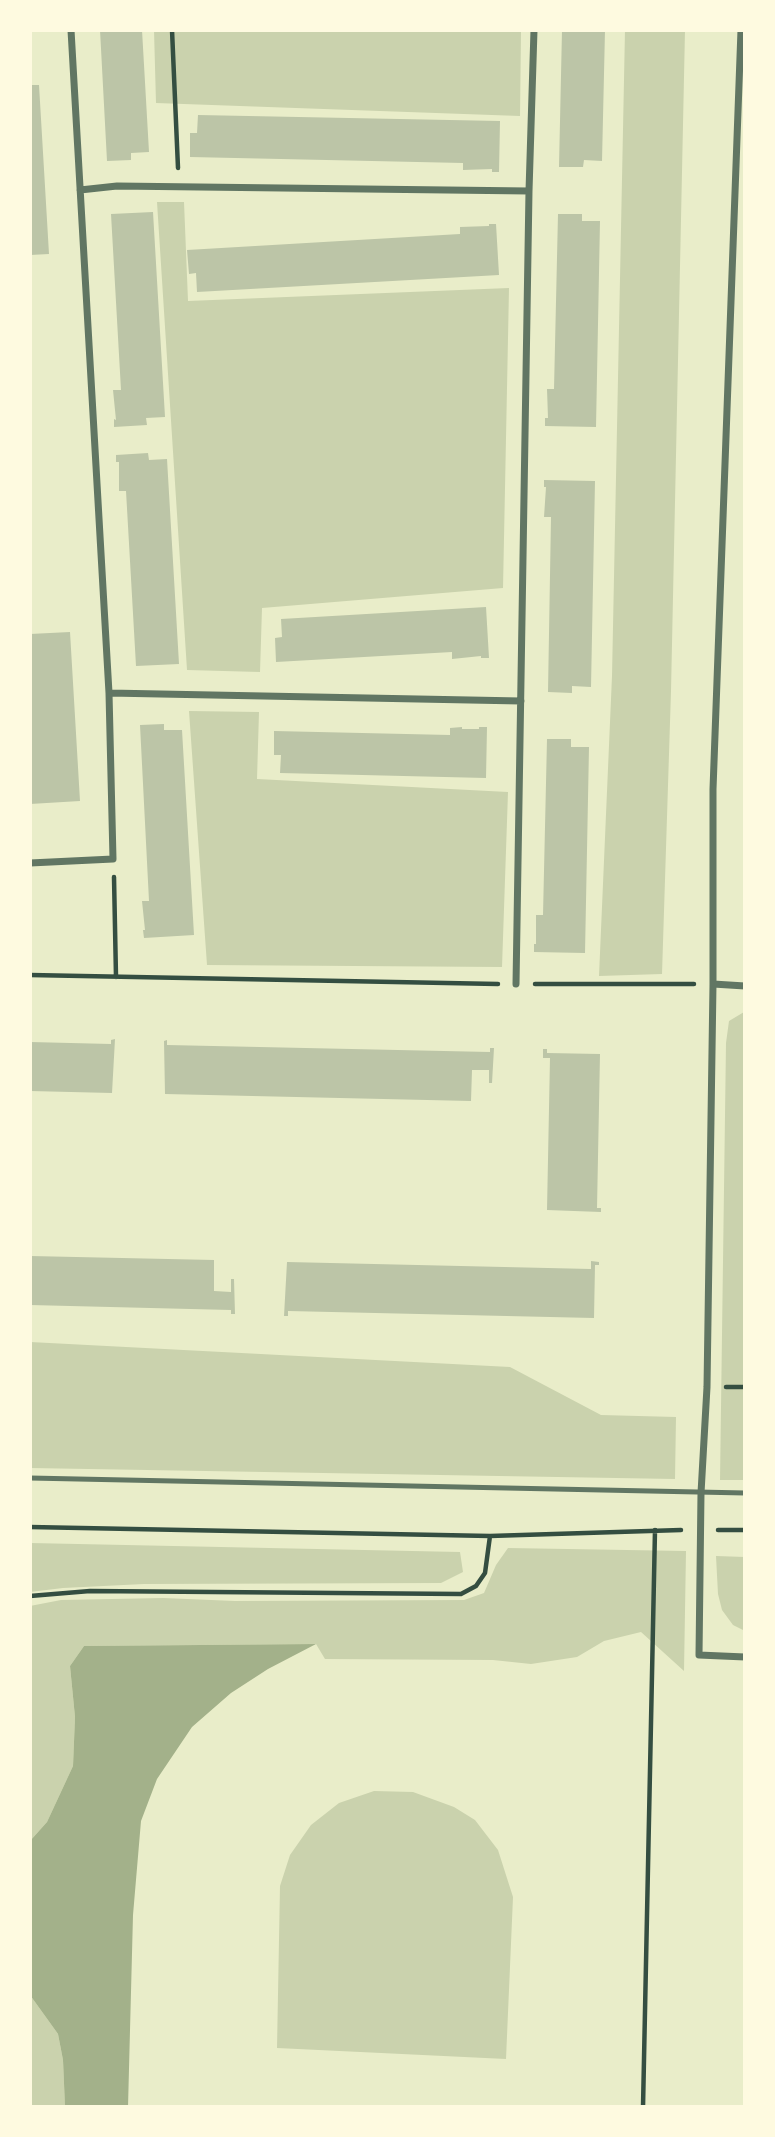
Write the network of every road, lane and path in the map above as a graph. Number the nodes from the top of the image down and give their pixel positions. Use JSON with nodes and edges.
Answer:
{"nodes":[{"id":1,"x":71,"y":30,"type":"edge"},
{"id":2,"x":172,"y":30,"type":"edge"},
{"id":3,"x":534,"y":30,"type":"edge"},
{"id":4,"x":741,"y":30,"type":"edge"},
{"id":5,"x":178,"y":187,"type":"junction"},
{"id":6,"x":80,"y":190,"type":"junction"},
{"id":7,"x":529,"y":191,"type":"junction"},
{"id":8,"x":109,"y":693,"type":"junction"},
{"id":9,"x":521,"y":701,"type":"junction"},
{"id":10,"x":113,"y":859,"type":"junction"},
{"id":11,"x":30,"y":863,"type":"edge"},
{"id":12,"x":30,"y":975,"type":"edge"},
{"id":13,"x":116,"y":977,"type":"junction"},
{"id":14,"x":516,"y":984,"type":"junction"},
{"id":15,"x":713,"y":984,"type":"junction"},
{"id":16,"x":745,"y":986,"type":"edge"},
{"id":17,"x":30,"y":1478,"type":"edge"},
{"id":18,"x":701,"y":1493,"type":"junction"},
{"id":19,"x":745,"y":1493,"type":"edge"},
{"id":20,"x":30,"y":1527,"type":"edge"},
{"id":21,"x":701,"y":1529,"type":"junction"},
{"id":22,"x":655,"y":1530,"type":"junction"},
{"id":23,"x":745,"y":1530,"type":"edge"},
{"id":24,"x":490,"y":1536,"type":"junction"},
{"id":25,"x":30,"y":1596,"type":"edge"},
{"id":26,"x":745,"y":1657,"type":"edge"},
{"id":27,"x":643,"y":2107,"type":"edge"}],
"edges":[{"from":1,"to":6,"type":"street"},
{"from":2,"to":5,"type":"path"},
{"from":3,"to":7,"type":"street"},
{"from":4,"to":15,"type":"street"},
{"from":5,"to":6,"type":"street"},
{"from":5,"to":7,"type":"street"},
{"from":6,"to":8,"type":"street"},
{"from":7,"to":9,"type":"street"},
{"from":8,"to":9,"type":"street"},
{"from":8,"to":10,"type":"street"},
{"from":9,"to":14,"type":"street"},
{"from":10,"to":11,"type":"street"},
{"from":10,"to":13,"type":"path"},
{"from":12,"to":13,"type":"path"},
{"from":13,"to":14,"type":"path"},
{"from":14,"to":15,"type":"path"},
{"from":15,"to":16,"type":"street"},
{"from":15,"to":18,"type":"street"},
{"from":17,"to":18,"type":"lane"},
{"from":18,"to":19,"type":"lane"},
{"from":18,"to":21,"type":"street"},
{"from":20,"to":24,"type":"path"},
{"from":21,"to":22,"type":"path"},
{"from":21,"to":23,"type":"path"},
{"from":21,"to":26,"type":"street"},
{"from":22,"to":24,"type":"path"},
{"from":22,"to":27,"type":"path"},
{"from":24,"to":25,"type":"path"}]}
